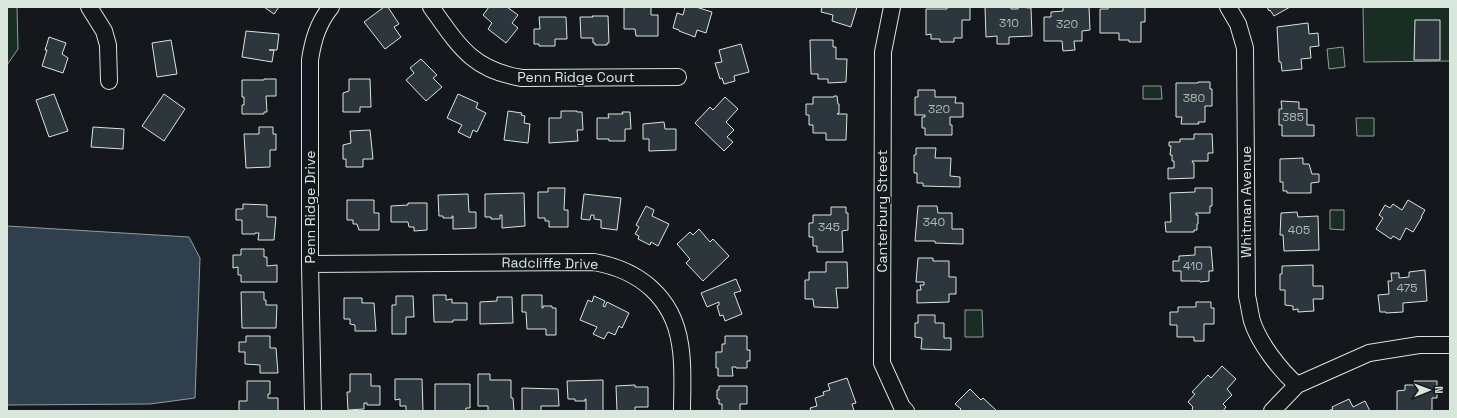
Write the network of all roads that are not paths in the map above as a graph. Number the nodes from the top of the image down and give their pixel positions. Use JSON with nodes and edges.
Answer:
{"nodes":[{"id":1,"x":89,"y":7,"type":"edge"},
{"id":2,"x":331,"y":7,"type":"edge"},
{"id":3,"x":431,"y":7,"type":"edge"},
{"id":4,"x":892,"y":7,"type":"edge"},
{"id":5,"x":1228,"y":7,"type":"edge"},
{"id":6,"x":678,"y":76,"type":"dead end"},
{"id":7,"x":109,"y":81,"type":"dead end"},
{"id":8,"x":310,"y":264,"type":"junction"},
{"id":9,"x":1450,"y":345,"type":"edge"},
{"id":10,"x":1298,"y":385,"type":"junction"},
{"id":11,"x":313,"y":411,"type":"edge"},
{"id":12,"x":682,"y":411,"type":"edge"},
{"id":13,"x":906,"y":411,"type":"edge"},
{"id":14,"x":1272,"y":411,"type":"edge"}],
"edges":[{"from":1,"to":7,"type":"street"},
{"from":2,"to":8,"type":"street","name":"Penn Ridge Drive"},
{"from":3,"to":6,"type":"street","name":"Penn Ridge Court"},
{"from":4,"to":13,"type":"street","name":"Canterbury Street"},
{"from":5,"to":10,"type":"street","name":"Whitman Avenue"},
{"from":8,"to":11,"type":"street","name":"Penn Ridge Drive"},
{"from":8,"to":12,"type":"street","name":"Radcliffe Drive"},
{"from":9,"to":10,"type":"street"},
{"from":10,"to":14,"type":"street"}]}
